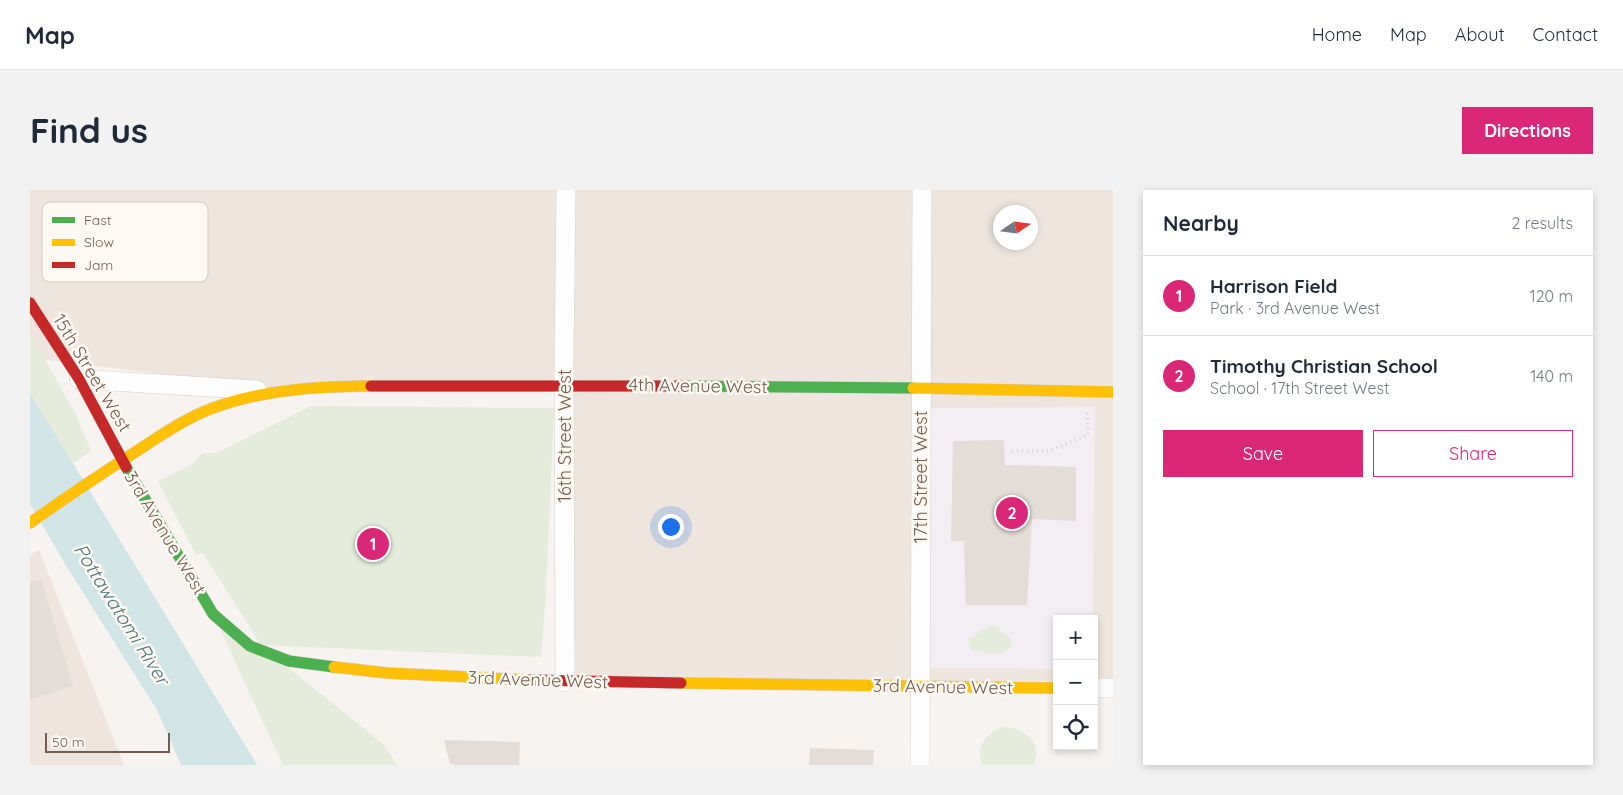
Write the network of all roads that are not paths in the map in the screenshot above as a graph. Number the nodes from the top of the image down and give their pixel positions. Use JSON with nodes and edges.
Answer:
{"nodes":[{"id":1,"x":566,"y":190,"type":"edge"},
{"id":2,"x":922,"y":190,"type":"edge"},
{"id":3,"x":30,"y":303,"type":"edge"},
{"id":4,"x":79,"y":380,"type":"junction"},
{"id":5,"x":565,"y":385,"type":"junction"},
{"id":6,"x":921,"y":388,"type":"junction"},
{"id":7,"x":284,"y":391,"type":"junction"},
{"id":8,"x":1113,"y":392,"type":"edge"},
{"id":9,"x":123,"y":460,"type":"junction"},
{"id":10,"x":30,"y":522,"type":"edge"},
{"id":11,"x":565,"y":682,"type":"junction"},
{"id":12,"x":920,"y":687,"type":"junction"},
{"id":13,"x":1053,"y":688,"type":"edge"},
{"id":14,"x":1098,"y":688,"type":"edge"},
{"id":15,"x":1113,"y":688,"type":"edge"},
{"id":16,"x":920,"y":765,"type":"edge"}],
"edges":[{"from":1,"to":5,"type":"street","name":"16th Street West"},
{"from":2,"to":6,"type":"street","name":"17th Street West"},
{"from":3,"to":4,"type":"street","name":"15th Street West"},
{"from":4,"to":7,"type":"street","name":"4th Avenue West"},
{"from":4,"to":9,"type":"street","name":"15th Street West"},
{"from":5,"to":6,"type":"street","name":"4th Avenue West"},
{"from":5,"to":7,"type":"street","name":"4th Avenue West"},
{"from":5,"to":11,"type":"street","name":"16th Street West"},
{"from":6,"to":8,"type":"street","name":"4th Avenue West"},
{"from":6,"to":12,"type":"street","name":"17th Street West"},
{"from":7,"to":9,"type":"street","name":"4th Avenue West"},
{"from":9,"to":10,"type":"street","name":"4th Avenue West"},
{"from":9,"to":11,"type":"street","name":"3rd Avenue West"},
{"from":11,"to":12,"type":"street","name":"3rd Avenue West"},
{"from":12,"to":13,"type":"street","name":"3rd Avenue West"},
{"from":12,"to":16,"type":"street","name":"17th Street West"},
{"from":14,"to":15,"type":"street"}]}
